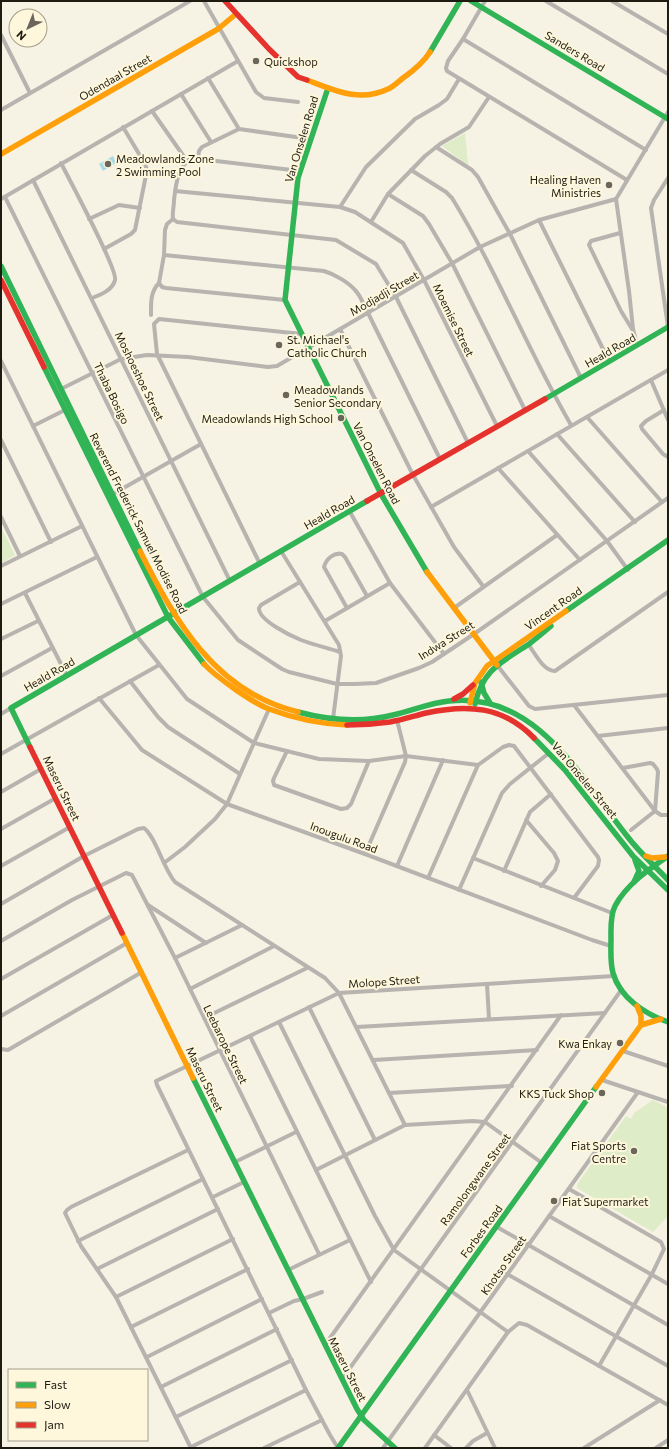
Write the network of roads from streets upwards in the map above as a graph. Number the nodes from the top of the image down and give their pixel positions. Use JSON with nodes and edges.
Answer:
{"nodes":[{"id":1,"x":190,"y":1,"type":"edge"},
{"id":2,"x":204,"y":1,"type":"edge"},
{"id":3,"x":225,"y":1,"type":"edge"},
{"id":4,"x":460,"y":1,"type":"edge"},
{"id":5,"x":471,"y":1,"type":"edge"},
{"id":6,"x":484,"y":1,"type":"edge"},
{"id":7,"x":549,"y":1,"type":"edge"},
{"id":8,"x":612,"y":1,"type":"edge"},
{"id":9,"x":481,"y":7,"type":"junction"},
{"id":10,"x":236,"y":14,"type":"junction"},
{"id":11,"x":220,"y":28,"type":"junction"},
{"id":12,"x":668,"y":34,"type":"edge"},
{"id":13,"x":1,"y":35,"type":"edge"},
{"id":14,"x":463,"y":39,"type":"junction"},
{"id":15,"x":238,"y":61,"type":"junction"},
{"id":16,"x":668,"y":74,"type":"edge"},
{"id":17,"x":208,"y":78,"type":"junction"},
{"id":18,"x":459,"y":78,"type":"junction"},
{"id":19,"x":328,"y":88,"type":"junction"},
{"id":20,"x":30,"y":93,"type":"junction"},
{"id":21,"x":181,"y":94,"type":"junction"},
{"id":22,"x":488,"y":97,"type":"junction"},
{"id":23,"x":298,"y":102,"type":"dead end"},
{"id":24,"x":1,"y":109,"type":"edge"},
{"id":25,"x":152,"y":110,"type":"junction"},
{"id":26,"x":667,"y":116,"type":"edge"},
{"id":27,"x":123,"y":127,"type":"junction"},
{"id":28,"x":239,"y":129,"type":"junction"},
{"id":29,"x":310,"y":139,"type":"junction"},
{"id":30,"x":211,"y":142,"type":"junction"},
{"id":31,"x":436,"y":147,"type":"junction"},
{"id":32,"x":646,"y":150,"type":"junction"},
{"id":33,"x":1,"y":154,"type":"edge"},
{"id":34,"x":198,"y":158,"type":"junction"},
{"id":35,"x":187,"y":161,"type":"junction"},
{"id":36,"x":61,"y":163,"type":"junction"},
{"id":37,"x":411,"y":170,"type":"junction"},
{"id":38,"x":300,"y":171,"type":"junction"},
{"id":39,"x":668,"y":178,"type":"edge"},
{"id":40,"x":33,"y":180,"type":"junction"},
{"id":41,"x":627,"y":180,"type":"junction"},
{"id":42,"x":175,"y":191,"type":"junction"},
{"id":43,"x":388,"y":194,"type":"junction"},
{"id":44,"x":3,"y":198,"type":"edge"},
{"id":45,"x":616,"y":199,"type":"junction"},
{"id":46,"x":295,"y":204,"type":"junction"},
{"id":47,"x":340,"y":207,"type":"junction"},
{"id":48,"x":140,"y":208,"type":"junction"},
{"id":49,"x":89,"y":219,"type":"junction"},
{"id":50,"x":173,"y":219,"type":"junction"},
{"id":51,"x":539,"y":220,"type":"junction"},
{"id":52,"x":371,"y":222,"type":"junction"},
{"id":53,"x":620,"y":233,"type":"junction"},
{"id":54,"x":510,"y":234,"type":"junction"},
{"id":55,"x":291,"y":236,"type":"junction"},
{"id":56,"x":480,"y":248,"type":"junction"},
{"id":57,"x":104,"y":249,"type":"junction"},
{"id":58,"x":164,"y":255,"type":"junction"},
{"id":59,"x":452,"y":263,"type":"junction"},
{"id":60,"x":1,"y":266,"type":"edge"},
{"id":61,"x":288,"y":268,"type":"junction"},
{"id":62,"x":1,"y":280,"type":"edge"},
{"id":63,"x":424,"y":280,"type":"junction"},
{"id":64,"x":159,"y":284,"type":"junction"},
{"id":65,"x":396,"y":297,"type":"junction"},
{"id":66,"x":92,"y":298,"type":"junction"},
{"id":67,"x":285,"y":300,"type":"junction"},
{"id":68,"x":368,"y":313,"type":"junction"},
{"id":69,"x":151,"y":315,"type":"dead end"},
{"id":70,"x":668,"y":327,"type":"edge"},
{"id":71,"x":340,"y":329,"type":"junction"},
{"id":72,"x":633,"y":329,"type":"junction"},
{"id":73,"x":302,"y":334,"type":"junction"},
{"id":74,"x":637,"y":345,"type":"junction"},
{"id":75,"x":309,"y":348,"type":"junction"},
{"id":76,"x":157,"y":354,"type":"junction"},
{"id":77,"x":121,"y":360,"type":"junction"},
{"id":78,"x":1,"y":361,"type":"edge"},
{"id":79,"x":609,"y":361,"type":"junction"},
{"id":80,"x":668,"y":370,"type":"edge"},
{"id":81,"x":92,"y":374,"type":"junction"},
{"id":82,"x":581,"y":378,"type":"junction"},
{"id":83,"x":651,"y":380,"type":"junction"},
{"id":84,"x":61,"y":389,"type":"junction"},
{"id":85,"x":553,"y":394,"type":"junction"},
{"id":86,"x":65,"y":410,"type":"junction"},
{"id":87,"x":525,"y":410,"type":"junction"},
{"id":88,"x":664,"y":410,"type":"junction"},
{"id":89,"x":587,"y":417,"type":"junction"},
{"id":90,"x":668,"y":420,"type":"edge"},
{"id":91,"x":33,"y":426,"type":"junction"},
{"id":92,"x":497,"y":426,"type":"junction"},
{"id":93,"x":571,"y":426,"type":"junction"},
{"id":94,"x":557,"y":434,"type":"junction"},
{"id":95,"x":1,"y":440,"type":"edge"},
{"id":96,"x":468,"y":443,"type":"junction"},
{"id":97,"x":201,"y":444,"type":"junction"},
{"id":98,"x":528,"y":451,"type":"junction"},
{"id":99,"x":668,"y":456,"type":"edge"},
{"id":100,"x":440,"y":459,"type":"junction"},
{"id":101,"x":172,"y":460,"type":"junction"},
{"id":102,"x":498,"y":468,"type":"junction"},
{"id":103,"x":413,"y":475,"type":"junction"},
{"id":104,"x":143,"y":477,"type":"junction"},
{"id":105,"x":113,"y":494,"type":"junction"},
{"id":106,"x":381,"y":494,"type":"junction"},
{"id":107,"x":668,"y":498,"type":"edge"},
{"id":108,"x":662,"y":502,"type":"junction"},
{"id":109,"x":431,"y":507,"type":"junction"},
{"id":110,"x":350,"y":512,"type":"junction"},
{"id":111,"x":1,"y":517,"type":"edge"},
{"id":112,"x":635,"y":522,"type":"junction"},
{"id":113,"x":82,"y":526,"type":"junction"},
{"id":114,"x":557,"y":535,"type":"junction"},
{"id":115,"x":607,"y":541,"type":"junction"},
{"id":116,"x":668,"y":541,"type":"edge"},
{"id":117,"x":51,"y":542,"type":"junction"},
{"id":118,"x":282,"y":551,"type":"junction"},
{"id":119,"x":20,"y":556,"type":"junction"},
{"id":120,"x":97,"y":557,"type":"junction"},
{"id":121,"x":580,"y":560,"type":"junction"},
{"id":122,"x":260,"y":564,"type":"junction"},
{"id":123,"x":1,"y":566,"type":"edge"},
{"id":124,"x":628,"y":570,"type":"junction"},
{"id":125,"x":230,"y":581,"type":"junction"},
{"id":126,"x":300,"y":582,"type":"junction"},
{"id":127,"x":390,"y":583,"type":"junction"},
{"id":128,"x":483,"y":586,"type":"junction"},
{"id":129,"x":24,"y":592,"type":"junction"},
{"id":130,"x":668,"y":592,"type":"edge"},
{"id":131,"x":367,"y":596,"type":"junction"},
{"id":132,"x":203,"y":597,"type":"junction"},
{"id":133,"x":1,"y":604,"type":"edge"},
{"id":134,"x":347,"y":608,"type":"junction"},
{"id":135,"x":454,"y":608,"type":"junction"},
{"id":136,"x":170,"y":616,"type":"junction"},
{"id":137,"x":38,"y":621,"type":"junction"},
{"id":138,"x":325,"y":621,"type":"junction"},
{"id":139,"x":474,"y":634,"type":"junction"},
{"id":140,"x":136,"y":635,"type":"junction"},
{"id":141,"x":1,"y":639,"type":"edge"},
{"id":142,"x":528,"y":644,"type":"junction"},
{"id":143,"x":52,"y":648,"type":"junction"},
{"id":144,"x":340,"y":652,"type":"junction"},
{"id":145,"x":444,"y":654,"type":"junction"},
{"id":146,"x":496,"y":663,"type":"junction"},
{"id":147,"x":159,"y":665,"type":"junction"},
{"id":148,"x":1,"y":676,"type":"edge"},
{"id":149,"x":66,"y":676,"type":"junction"},
{"id":150,"x":130,"y":681,"type":"junction"},
{"id":151,"x":481,"y":682,"type":"junction"},
{"id":152,"x":337,"y":684,"type":"junction"},
{"id":153,"x":474,"y":684,"type":"junction"},
{"id":154,"x":668,"y":695,"type":"edge"},
{"id":155,"x":99,"y":698,"type":"junction"},
{"id":156,"x":452,"y":700,"type":"junction"},
{"id":157,"x":473,"y":700,"type":"junction"},
{"id":158,"x":490,"y":703,"type":"junction"},
{"id":159,"x":574,"y":705,"type":"junction"},
{"id":160,"x":11,"y":708,"type":"junction"},
{"id":161,"x":472,"y":708,"type":"junction"},
{"id":162,"x":269,"y":709,"type":"junction"},
{"id":163,"x":1,"y":714,"type":"edge"},
{"id":164,"x":332,"y":719,"type":"junction"},
{"id":165,"x":397,"y":720,"type":"junction"},
{"id":166,"x":668,"y":728,"type":"edge"},
{"id":167,"x":598,"y":736,"type":"junction"},
{"id":168,"x":27,"y":739,"type":"junction"},
{"id":169,"x":254,"y":743,"type":"junction"},
{"id":170,"x":286,"y":751,"type":"junction"},
{"id":171,"x":550,"y":753,"type":"junction"},
{"id":172,"x":1,"y":754,"type":"edge"},
{"id":173,"x":406,"y":756,"type":"junction"},
{"id":174,"x":443,"y":760,"type":"junction"},
{"id":175,"x":369,"y":761,"type":"junction"},
{"id":176,"x":478,"y":765,"type":"junction"},
{"id":177,"x":532,"y":768,"type":"junction"},
{"id":178,"x":622,"y":768,"type":"junction"},
{"id":179,"x":41,"y":769,"type":"junction"},
{"id":180,"x":240,"y":774,"type":"junction"},
{"id":181,"x":1,"y":792,"type":"edge"},
{"id":182,"x":551,"y":794,"type":"junction"},
{"id":183,"x":56,"y":798,"type":"junction"},
{"id":184,"x":227,"y":804,"type":"junction"},
{"id":185,"x":655,"y":811,"type":"junction"},
{"id":186,"x":668,"y":815,"type":"edge"},
{"id":187,"x":526,"y":820,"type":"junction"},
{"id":188,"x":70,"y":827,"type":"junction"},
{"id":189,"x":1,"y":829,"type":"edge"},
{"id":190,"x":631,"y":830,"type":"dead end"},
{"id":191,"x":365,"y":854,"type":"junction"},
{"id":192,"x":644,"y":855,"type":"junction"},
{"id":193,"x":84,"y":856,"type":"junction"},
{"id":194,"x":633,"y":856,"type":"junction"},
{"id":195,"x":668,"y":856,"type":"edge"},
{"id":196,"x":473,"y":858,"type":"junction"},
{"id":197,"x":164,"y":863,"type":"junction"},
{"id":198,"x":1,"y":866,"type":"edge"},
{"id":199,"x":397,"y":866,"type":"junction"},
{"id":200,"x":654,"y":866,"type":"junction"},
{"id":201,"x":504,"y":871,"type":"junction"},
{"id":202,"x":648,"y":871,"type":"junction"},
{"id":203,"x":428,"y":878,"type":"junction"},
{"id":204,"x":668,"y":880,"type":"edge"},
{"id":205,"x":632,"y":885,"type":"junction"},
{"id":206,"x":99,"y":886,"type":"junction"},
{"id":207,"x":541,"y":886,"type":"junction"},
{"id":208,"x":459,"y":890,"type":"junction"},
{"id":209,"x":668,"y":890,"type":"edge"},
{"id":210,"x":574,"y":898,"type":"junction"},
{"id":211,"x":1,"y":904,"type":"edge"},
{"id":212,"x":147,"y":904,"type":"junction"},
{"id":213,"x":612,"y":913,"type":"junction"},
{"id":214,"x":113,"y":915,"type":"junction"},
{"id":215,"x":242,"y":925,"type":"junction"},
{"id":216,"x":1,"y":941,"type":"edge"},
{"id":217,"x":127,"y":943,"type":"junction"},
{"id":218,"x":206,"y":943,"type":"junction"},
{"id":219,"x":274,"y":946,"type":"junction"},
{"id":220,"x":611,"y":946,"type":"junction"},
{"id":221,"x":175,"y":958,"type":"junction"},
{"id":222,"x":307,"y":968,"type":"junction"},
{"id":223,"x":142,"y":972,"type":"junction"},
{"id":224,"x":614,"y":976,"type":"junction"},
{"id":225,"x":1,"y":978,"type":"edge"},
{"id":226,"x":487,"y":984,"type":"junction"},
{"id":227,"x":190,"y":989,"type":"junction"},
{"id":228,"x":622,"y":989,"type":"junction"},
{"id":229,"x":340,"y":993,"type":"junction"},
{"id":230,"x":636,"y":1004,"type":"junction"},
{"id":231,"x":309,"y":1007,"type":"junction"},
{"id":232,"x":605,"y":1013,"type":"junction"},
{"id":233,"x":562,"y":1015,"type":"junction"},
{"id":234,"x":1,"y":1016,"type":"edge"},
{"id":235,"x":204,"y":1018,"type":"junction"},
{"id":236,"x":489,"y":1019,"type":"junction"},
{"id":237,"x":661,"y":1019,"type":"junction"},
{"id":238,"x":279,"y":1022,"type":"junction"},
{"id":239,"x":668,"y":1022,"type":"edge"},
{"id":240,"x":641,"y":1025,"type":"junction"},
{"id":241,"x":357,"y":1027,"type":"junction"},
{"id":242,"x":250,"y":1036,"type":"junction"},
{"id":243,"x":1,"y":1049,"type":"edge"},
{"id":244,"x":537,"y":1050,"type":"junction"},
{"id":245,"x":219,"y":1051,"type":"junction"},
{"id":246,"x":623,"y":1051,"type":"junction"},
{"id":247,"x":374,"y":1060,"type":"junction"},
{"id":248,"x":188,"y":1066,"type":"junction"},
{"id":249,"x":668,"y":1066,"type":"edge"},
{"id":250,"x":602,"y":1080,"type":"junction"},
{"id":251,"x":512,"y":1086,"type":"junction"},
{"id":252,"x":638,"y":1092,"type":"junction"},
{"id":253,"x":389,"y":1093,"type":"junction"},
{"id":254,"x":668,"y":1102,"type":"edge"},
{"id":255,"x":485,"y":1122,"type":"junction"},
{"id":256,"x":405,"y":1125,"type":"junction"},
{"id":257,"x":296,"y":1132,"type":"junction"},
{"id":258,"x":375,"y":1140,"type":"junction"},
{"id":259,"x":513,"y":1142,"type":"junction"},
{"id":260,"x":266,"y":1146,"type":"junction"},
{"id":261,"x":188,"y":1150,"type":"junction"},
{"id":262,"x":346,"y":1155,"type":"junction"},
{"id":263,"x":235,"y":1162,"type":"junction"},
{"id":264,"x":542,"y":1163,"type":"junction"},
{"id":265,"x":316,"y":1170,"type":"junction"},
{"id":266,"x":203,"y":1179,"type":"junction"},
{"id":267,"x":244,"y":1182,"type":"junction"},
{"id":268,"x":568,"y":1189,"type":"junction"},
{"id":269,"x":213,"y":1198,"type":"junction"},
{"id":270,"x":218,"y":1209,"type":"junction"},
{"id":271,"x":548,"y":1216,"type":"junction"},
{"id":272,"x":497,"y":1227,"type":"junction"},
{"id":273,"x":233,"y":1239,"type":"junction"},
{"id":274,"x":350,"y":1240,"type":"junction"},
{"id":275,"x":78,"y":1241,"type":"junction"},
{"id":276,"x":528,"y":1245,"type":"junction"},
{"id":277,"x":394,"y":1250,"type":"junction"},
{"id":278,"x":319,"y":1254,"type":"junction"},
{"id":279,"x":98,"y":1269,"type":"junction"},
{"id":280,"x":248,"y":1269,"type":"junction"},
{"id":281,"x":288,"y":1270,"type":"junction"},
{"id":282,"x":421,"y":1270,"type":"junction"},
{"id":283,"x":507,"y":1274,"type":"junction"},
{"id":284,"x":652,"y":1274,"type":"junction"},
{"id":285,"x":371,"y":1282,"type":"junction"},
{"id":286,"x":668,"y":1284,"type":"edge"},
{"id":287,"x":451,"y":1290,"type":"junction"},
{"id":288,"x":322,"y":1292,"type":"dead end"},
{"id":289,"x":116,"y":1298,"type":"junction"},
{"id":290,"x":262,"y":1299,"type":"junction"},
{"id":291,"x":303,"y":1299,"type":"junction"},
{"id":292,"x":634,"y":1305,"type":"junction"},
{"id":293,"x":481,"y":1312,"type":"junction"},
{"id":294,"x":269,"y":1313,"type":"junction"},
{"id":295,"x":668,"y":1325,"type":"edge"},
{"id":296,"x":131,"y":1327,"type":"junction"},
{"id":297,"x":277,"y":1329,"type":"junction"},
{"id":298,"x":508,"y":1332,"type":"junction"},
{"id":299,"x":616,"y":1336,"type":"junction"},
{"id":300,"x":325,"y":1345,"type":"junction"},
{"id":301,"x":147,"y":1357,"type":"junction"},
{"id":302,"x":292,"y":1360,"type":"junction"},
{"id":303,"x":599,"y":1366,"type":"junction"},
{"id":304,"x":668,"y":1366,"type":"edge"},
{"id":305,"x":342,"y":1379,"type":"junction"},
{"id":306,"x":161,"y":1387,"type":"junction"},
{"id":307,"x":306,"y":1390,"type":"junction"},
{"id":308,"x":467,"y":1390,"type":"junction"},
{"id":309,"x":660,"y":1400,"type":"junction"},
{"id":310,"x":668,"y":1405,"type":"edge"},
{"id":311,"x":361,"y":1416,"type":"junction"},
{"id":312,"x":176,"y":1417,"type":"junction"},
{"id":313,"x":322,"y":1420,"type":"junction"},
{"id":314,"x":487,"y":1433,"type":"junction"},
{"id":315,"x":434,"y":1435,"type":"junction"},
{"id":316,"x":668,"y":1440,"type":"edge"},
{"id":317,"x":388,"y":1442,"type":"junction"},
{"id":318,"x":191,"y":1447,"type":"edge"},
{"id":319,"x":264,"y":1448,"type":"edge"},
{"id":320,"x":338,"y":1448,"type":"edge"},
{"id":321,"x":383,"y":1448,"type":"edge"},
{"id":322,"x":395,"y":1448,"type":"edge"},
{"id":323,"x":425,"y":1448,"type":"edge"},
{"id":324,"x":451,"y":1448,"type":"edge"},
{"id":325,"x":466,"y":1448,"type":"edge"},
{"id":326,"x":495,"y":1448,"type":"edge"},
{"id":327,"x":584,"y":1448,"type":"edge"},
{"id":328,"x":656,"y":1448,"type":"edge"}],
"edges":[{"from":1,"to":20,"type":"street"},
{"from":2,"to":11,"type":"street"},
{"from":3,"to":10,"type":"street"},
{"from":4,"to":19,"type":"street"},
{"from":5,"to":9,"type":"street","name":"Sanders Road"},
{"from":6,"to":9,"type":"street"},
{"from":7,"to":16,"type":"street"},
{"from":8,"to":12,"type":"street"},
{"from":9,"to":14,"type":"street"},
{"from":9,"to":26,"type":"street","name":"Sanders Road"},
{"from":10,"to":11,"type":"street","name":"Odendaal Street"},
{"from":10,"to":19,"type":"street"},
{"from":11,"to":15,"type":"street"},
{"from":11,"to":33,"type":"street","name":"Odendaal Street"},
{"from":13,"to":20,"type":"street"},
{"from":14,"to":18,"type":"street"},
{"from":14,"to":32,"type":"street"},
{"from":15,"to":17,"type":"street"},
{"from":15,"to":23,"type":"street"},
{"from":17,"to":21,"type":"street"},
{"from":17,"to":28,"type":"street"},
{"from":18,"to":22,"type":"street"},
{"from":18,"to":47,"type":"street"},
{"from":19,"to":29,"type":"street","name":"Van Onselen Road"},
{"from":20,"to":24,"type":"street"},
{"from":21,"to":25,"type":"street"},
{"from":21,"to":30,"type":"street"},
{"from":22,"to":31,"type":"street"},
{"from":22,"to":41,"type":"street"},
{"from":25,"to":27,"type":"street"},
{"from":25,"to":35,"type":"street"},
{"from":26,"to":32,"type":"street"},
{"from":27,"to":36,"type":"street"},
{"from":27,"to":48,"type":"street"},
{"from":28,"to":29,"type":"street"},
{"from":28,"to":30,"type":"street"},
{"from":29,"to":38,"type":"street","name":"Van Onselen Road"},
{"from":30,"to":34,"type":"street"},
{"from":31,"to":37,"type":"street"},
{"from":31,"to":54,"type":"street"},
{"from":32,"to":41,"type":"street"},
{"from":34,"to":35,"type":"street"},
{"from":34,"to":38,"type":"street"},
{"from":35,"to":42,"type":"street"},
{"from":36,"to":40,"type":"street"},
{"from":36,"to":49,"type":"street"},
{"from":37,"to":43,"type":"street"},
{"from":37,"to":56,"type":"street"},
{"from":38,"to":46,"type":"street","name":"Van Onselen Road"},
{"from":39,"to":70,"type":"street"},
{"from":40,"to":44,"type":"street"},
{"from":40,"to":66,"type":"street","name":"Moshoeshoe Street"},
{"from":41,"to":45,"type":"street"},
{"from":42,"to":46,"type":"street","name":"Moemise Street"},
{"from":42,"to":50,"type":"street"},
{"from":43,"to":52,"type":"street"},
{"from":43,"to":59,"type":"street"},
{"from":44,"to":81,"type":"street","name":"Thaba Bosigo"},
{"from":45,"to":51,"type":"street","name":"Modjadji Street"},
{"from":45,"to":53,"type":"street"},
{"from":46,"to":47,"type":"street","name":"Moemise Street"},
{"from":46,"to":55,"type":"street","name":"Van Onselen Road"},
{"from":47,"to":52,"type":"street","name":"Moemise Street"},
{"from":48,"to":49,"type":"street"},
{"from":48,"to":57,"type":"street"},
{"from":49,"to":57,"type":"street"},
{"from":50,"to":55,"type":"street"},
{"from":50,"to":58,"type":"street"},
{"from":51,"to":54,"type":"street","name":"Modjadji Street"},
{"from":51,"to":79,"type":"street"},
{"from":52,"to":63,"type":"street","name":"Moemise Street"},
{"from":53,"to":72,"type":"street"},
{"from":53,"to":72,"type":"street"},
{"from":54,"to":56,"type":"street","name":"Modjadji Street"},
{"from":54,"to":82,"type":"street"},
{"from":55,"to":61,"type":"street","name":"Van Onselen Road"},
{"from":55,"to":65,"type":"street"},
{"from":56,"to":59,"type":"street","name":"Modjadji Street"},
{"from":56,"to":85,"type":"street"},
{"from":57,"to":66,"type":"street"},
{"from":58,"to":61,"type":"street"},
{"from":58,"to":64,"type":"street"},
{"from":59,"to":63,"type":"street","name":"Modjadji Street"},
{"from":59,"to":87,"type":"street"},
{"from":60,"to":84,"type":"street","name":"Reverend Frederick Samuel Modise Road"},
{"from":61,"to":67,"type":"street","name":"Van Onselen Road"},
{"from":61,"to":68,"type":"street"},
{"from":62,"to":86,"type":"street","name":"Reverend Frederick Samuel Modise Road"},
{"from":63,"to":65,"type":"street","name":"Modjadji Street"},
{"from":63,"to":92,"type":"street","name":"Moemise Street"},
{"from":64,"to":67,"type":"street"},
{"from":64,"to":69,"type":"street"},
{"from":65,"to":68,"type":"street","name":"Modjadji Street"},
{"from":65,"to":96,"type":"street"},
{"from":66,"to":77,"type":"street","name":"Moshoeshoe Street"},
{"from":67,"to":73,"type":"street","name":"Van Onselen Road"},
{"from":68,"to":71,"type":"street","name":"Modjadji Street"},
{"from":68,"to":100,"type":"street"},
{"from":70,"to":74,"type":"street","name":"Heald Road"},
{"from":71,"to":75,"type":"street","name":"Modjadji Street"},
{"from":71,"to":103,"type":"street"},
{"from":72,"to":74,"type":"street"},
{"from":73,"to":75,"type":"street","name":"Van Onselen Road"},
{"from":73,"to":76,"type":"street"},
{"from":74,"to":79,"type":"street","name":"Heald Road"},
{"from":75,"to":76,"type":"street","name":"Modjadji Street"},
{"from":75,"to":106,"type":"street","name":"Van Onselen Road"},
{"from":76,"to":77,"type":"street","name":"Modjadji Street"},
{"from":76,"to":97,"type":"street"},
{"from":77,"to":81,"type":"street","name":"Modjadji Street"},
{"from":77,"to":101,"type":"street","name":"Moshoeshoe Street"},
{"from":78,"to":91,"type":"street"},
{"from":79,"to":82,"type":"street","name":"Heald Road"},
{"from":80,"to":83,"type":"street"},
{"from":81,"to":84,"type":"street","name":"Modjadji Street"},
{"from":81,"to":104,"type":"street","name":"Thaba Bosigo"},
{"from":82,"to":85,"type":"street","name":"Heald Road"},
{"from":83,"to":88,"type":"street"},
{"from":83,"to":89,"type":"street"},
{"from":84,"to":105,"type":"street","name":"Reverend Frederick Samuel Modise Road"},
{"from":85,"to":87,"type":"street","name":"Heald Road"},
{"from":85,"to":93,"type":"street"},
{"from":86,"to":91,"type":"street"},
{"from":86,"to":136,"type":"street","name":"Reverend Frederick Samuel Modise Road"},
{"from":87,"to":92,"type":"street","name":"Heald Road"},
{"from":88,"to":90,"type":"street"},
{"from":88,"to":99,"type":"street"},
{"from":89,"to":93,"type":"street"},
{"from":89,"to":108,"type":"street"},
{"from":91,"to":113,"type":"street"},
{"from":92,"to":96,"type":"street","name":"Heald Road"},
{"from":93,"to":94,"type":"street"},
{"from":94,"to":98,"type":"street"},
{"from":94,"to":112,"type":"street"},
{"from":95,"to":117,"type":"street"},
{"from":96,"to":100,"type":"street","name":"Heald Road"},
{"from":97,"to":101,"type":"street"},
{"from":97,"to":122,"type":"street"},
{"from":98,"to":102,"type":"street"},
{"from":98,"to":115,"type":"street"},
{"from":100,"to":103,"type":"street","name":"Heald Road"},
{"from":101,"to":104,"type":"street"},
{"from":101,"to":125,"type":"street","name":"Moshoeshoe Street"},
{"from":102,"to":109,"type":"street"},
{"from":102,"to":114,"type":"street"},
{"from":103,"to":106,"type":"street","name":"Heald Road"},
{"from":103,"to":109,"type":"street"},
{"from":104,"to":105,"type":"street"},
{"from":104,"to":132,"type":"street","name":"Thaba Bosigo"},
{"from":105,"to":136,"type":"street","name":"Reverend Frederick Samuel Modise Road"},
{"from":106,"to":110,"type":"street","name":"Heald Road"},
{"from":106,"to":135,"type":"street","name":"Van Onselen Road"},
{"from":107,"to":108,"type":"street","name":"Indwa Street"},
{"from":108,"to":112,"type":"street","name":"Indwa Street"},
{"from":109,"to":128,"type":"street"},
{"from":110,"to":118,"type":"street","name":"Heald Road"},
{"from":110,"to":127,"type":"street"},
{"from":111,"to":119,"type":"street"},
{"from":112,"to":115,"type":"street","name":"Indwa Street"},
{"from":113,"to":117,"type":"street"},
{"from":113,"to":120,"type":"street"},
{"from":114,"to":121,"type":"street"},
{"from":114,"to":128,"type":"street"},
{"from":115,"to":121,"type":"street","name":"Indwa Street"},
{"from":115,"to":124,"type":"street"},
{"from":116,"to":124,"type":"street","name":"Vincent Road"},
{"from":117,"to":119,"type":"street"},
{"from":118,"to":122,"type":"street","name":"Heald Road"},
{"from":118,"to":126,"type":"street"},
{"from":119,"to":123,"type":"street"},
{"from":120,"to":129,"type":"street"},
{"from":120,"to":140,"type":"street"},
{"from":121,"to":139,"type":"street","name":"Indwa Street"},
{"from":122,"to":125,"type":"street","name":"Heald Road"},
{"from":124,"to":142,"type":"street","name":"Vincent Road"},
{"from":124,"to":146,"type":"street","name":"Vincent Road"},
{"from":125,"to":132,"type":"street","name":"Heald Road"},
{"from":126,"to":138,"type":"street"},
{"from":126,"to":144,"type":"street"},
{"from":127,"to":131,"type":"street"},
{"from":127,"to":145,"type":"street"},
{"from":128,"to":135,"type":"street"},
{"from":129,"to":133,"type":"street"},
{"from":129,"to":137,"type":"street"},
{"from":130,"to":142,"type":"street"},
{"from":131,"to":134,"type":"street"},
{"from":131,"to":134,"type":"street"},
{"from":132,"to":136,"type":"street","name":"Heald Road"},
{"from":132,"to":152,"type":"street","name":"Indwa Street"},
{"from":134,"to":138,"type":"street"},
{"from":135,"to":139,"type":"street","name":"Van Onselen Road"},
{"from":136,"to":140,"type":"street","name":"Heald Road"},
{"from":136,"to":162,"type":"street","name":"Reverend Frederick Samuel Modise Road"},
{"from":136,"to":164,"type":"street","name":"Reverend Frederick Samuel Modise Road"},
{"from":137,"to":141,"type":"street"},
{"from":137,"to":143,"type":"street"},
{"from":138,"to":144,"type":"street"},
{"from":139,"to":145,"type":"street","name":"Indwa Street"},
{"from":139,"to":146,"type":"street","name":"Van Onselen Road"},
{"from":140,"to":147,"type":"street"},
{"from":140,"to":149,"type":"street","name":"Heald Road"},
{"from":142,"to":146,"type":"street","name":"Vincent Road"},
{"from":143,"to":148,"type":"street"},
{"from":143,"to":149,"type":"street"},
{"from":144,"to":152,"type":"street"},
{"from":145,"to":152,"type":"street","name":"Indwa Street"},
{"from":146,"to":151,"type":"street","name":"Vincent Road"},
{"from":146,"to":153,"type":"street","name":"Vincent Road"},
{"from":146,"to":159,"type":"street"},
{"from":147,"to":150,"type":"street"},
{"from":147,"to":169,"type":"street"},
{"from":149,"to":160,"type":"street","name":"Heald Road"},
{"from":150,"to":155,"type":"street"},
{"from":150,"to":180,"type":"street"},
{"from":151,"to":157,"type":"street","name":"Vincent Road"},
{"from":151,"to":158,"type":"street"},
{"from":152,"to":164,"type":"street"},
{"from":153,"to":156,"type":"street"},
{"from":153,"to":157,"type":"street","name":"Vincent Road"},
{"from":154,"to":159,"type":"street"},
{"from":155,"to":168,"type":"street"},
{"from":155,"to":184,"type":"street","name":"Inougulu Road"},
{"from":156,"to":157,"type":"street","name":"Reverend Frederick Samuel Modise Road"},
{"from":156,"to":164,"type":"street","name":"Reverend Frederick Samuel Modise Road"},
{"from":157,"to":158,"type":"street","name":"Van Onselen Street"},
{"from":157,"to":161,"type":"street","name":"Vincent Road"},
{"from":158,"to":192,"type":"street","name":"Van Onselen Street"},
{"from":159,"to":167,"type":"street"},
{"from":160,"to":163,"type":"street","name":"Heald Road"},
{"from":160,"to":168,"type":"street","name":"Maseru Street"},
{"from":161,"to":165,"type":"street","name":"Reverend Frederick Samuel Modise Road"},
{"from":161,"to":171,"type":"street","name":"Van Onselen Street"},
{"from":162,"to":165,"type":"street","name":"Reverend Frederick Samuel Modise Road"},
{"from":162,"to":169,"type":"street"},
{"from":165,"to":173,"type":"street"},
{"from":166,"to":167,"type":"street"},
{"from":167,"to":178,"type":"street"},
{"from":168,"to":172,"type":"street"},
{"from":168,"to":179,"type":"street","name":"Maseru Street"},
{"from":169,"to":170,"type":"street"},
{"from":169,"to":180,"type":"street"},
{"from":170,"to":175,"type":"street"},
{"from":170,"to":175,"type":"street"},
{"from":171,"to":177,"type":"street"},
{"from":171,"to":194,"type":"street","name":"Van Onselen Street"},
{"from":173,"to":174,"type":"street"},
{"from":173,"to":175,"type":"street"},
{"from":173,"to":191,"type":"street"},
{"from":174,"to":176,"type":"street"},
{"from":174,"to":199,"type":"street"},
{"from":176,"to":177,"type":"street"},
{"from":176,"to":203,"type":"street"},
{"from":177,"to":182,"type":"street"},
{"from":177,"to":196,"type":"street"},
{"from":178,"to":185,"type":"street"},
{"from":178,"to":185,"type":"street"},
{"from":179,"to":181,"type":"street"},
{"from":179,"to":183,"type":"street","name":"Maseru Street"},
{"from":180,"to":184,"type":"street"},
{"from":182,"to":187,"type":"street"},
{"from":182,"to":210,"type":"street"},
{"from":183,"to":188,"type":"street","name":"Maseru Street"},
{"from":183,"to":189,"type":"street"},
{"from":184,"to":191,"type":"street","name":"Inougulu Road"},
{"from":184,"to":197,"type":"street"},
{"from":185,"to":186,"type":"street"},
{"from":185,"to":190,"type":"street"},
{"from":187,"to":201,"type":"street"},
{"from":187,"to":207,"type":"street"},
{"from":188,"to":193,"type":"street","name":"Maseru Street"},
{"from":188,"to":198,"type":"street"},
{"from":191,"to":199,"type":"street","name":"Inougulu Road"},
{"from":192,"to":195,"type":"street"},
{"from":192,"to":200,"type":"street","name":"Van Onselen Street"},
{"from":193,"to":197,"type":"street"},
{"from":193,"to":206,"type":"street","name":"Maseru Street"},
{"from":193,"to":211,"type":"street"},
{"from":194,"to":202,"type":"street","name":"Van Onselen Street"},
{"from":194,"to":205,"type":"street"},
{"from":195,"to":200,"type":"street"},
{"from":196,"to":201,"type":"street"},
{"from":196,"to":208,"type":"street"},
{"from":197,"to":215,"type":"street"},
{"from":199,"to":203,"type":"street","name":"Inougulu Road"},
{"from":200,"to":202,"type":"street"},
{"from":200,"to":204,"type":"street","name":"Van Onselen Street"},
{"from":201,"to":207,"type":"street"},
{"from":202,"to":205,"type":"street"},
{"from":202,"to":209,"type":"street","name":"Van Onselen Street"},
{"from":203,"to":208,"type":"street","name":"Inougulu Road"},
{"from":205,"to":213,"type":"street"},
{"from":206,"to":212,"type":"street","name":"Leebarope Street"},
{"from":206,"to":214,"type":"street","name":"Maseru Street"},
{"from":206,"to":216,"type":"street"},
{"from":207,"to":210,"type":"street"},
{"from":208,"to":220,"type":"street","name":"Inougulu Road"},
{"from":210,"to":213,"type":"street"},
{"from":212,"to":218,"type":"street"},
{"from":212,"to":221,"type":"street","name":"Leebarope Street"},
{"from":213,"to":220,"type":"street"},
{"from":214,"to":217,"type":"street","name":"Maseru Street"},
{"from":214,"to":225,"type":"street"},
{"from":215,"to":218,"type":"street"},
{"from":215,"to":219,"type":"street"},
{"from":217,"to":223,"type":"street","name":"Maseru Street"},
{"from":217,"to":234,"type":"street"},
{"from":218,"to":221,"type":"street"},
{"from":219,"to":222,"type":"street"},
{"from":219,"to":227,"type":"street"},
{"from":220,"to":224,"type":"street"},
{"from":221,"to":227,"type":"street","name":"Leebarope Street"},
{"from":222,"to":229,"type":"street"},
{"from":222,"to":235,"type":"street"},
{"from":223,"to":243,"type":"street"},
{"from":223,"to":248,"type":"street","name":"Maseru Street"},
{"from":224,"to":226,"type":"street","name":"Molope Street"},
{"from":224,"to":228,"type":"street"},
{"from":226,"to":229,"type":"street","name":"Molope Street"},
{"from":226,"to":236,"type":"street"},
{"from":227,"to":235,"type":"street","name":"Leebarope Street"},
{"from":228,"to":230,"type":"street"},
{"from":228,"to":232,"type":"street","name":"Ramolongwane Street"},
{"from":229,"to":231,"type":"street","name":"Molope Street"},
{"from":229,"to":241,"type":"street"},
{"from":230,"to":237,"type":"street"},
{"from":230,"to":240,"type":"street"},
{"from":231,"to":238,"type":"street","name":"Molope Street"},
{"from":231,"to":258,"type":"street"},
{"from":232,"to":233,"type":"street"},
{"from":232,"to":259,"type":"street","name":"Ramolongwane Street"},
{"from":233,"to":236,"type":"street"},
{"from":233,"to":244,"type":"street"},
{"from":235,"to":245,"type":"street","name":"Leebarope Street"},
{"from":236,"to":241,"type":"street"},
{"from":237,"to":239,"type":"street"},
{"from":237,"to":240,"type":"street"},
{"from":238,"to":242,"type":"street","name":"Molope Street"},
{"from":238,"to":262,"type":"street"},
{"from":240,"to":246,"type":"street","name":"Forbes Road"},
{"from":241,"to":247,"type":"street"},
{"from":242,"to":245,"type":"street","name":"Molope Street"},
{"from":242,"to":257,"type":"street"},
{"from":244,"to":247,"type":"street"},
{"from":244,"to":251,"type":"street"},
{"from":245,"to":248,"type":"street","name":"Molope Street"},
{"from":245,"to":260,"type":"street","name":"Leebarope Street"},
{"from":246,"to":249,"type":"street"},
{"from":246,"to":250,"type":"street","name":"Forbes Road"},
{"from":247,"to":253,"type":"street"},
{"from":248,"to":261,"type":"street","name":"Molope Street"},
{"from":248,"to":263,"type":"street","name":"Maseru Street"},
{"from":250,"to":252,"type":"street"},
{"from":250,"to":264,"type":"street","name":"Forbes Road"},
{"from":251,"to":253,"type":"street"},
{"from":251,"to":255,"type":"street"},
{"from":252,"to":254,"type":"street"},
{"from":252,"to":268,"type":"street","name":"Khotso Street"},
{"from":253,"to":256,"type":"street"},
{"from":255,"to":256,"type":"street"},
{"from":255,"to":259,"type":"street"},
{"from":255,"to":277,"type":"street"},
{"from":256,"to":258,"type":"street"},
{"from":257,"to":260,"type":"street"},
{"from":257,"to":265,"type":"street"},
{"from":258,"to":262,"type":"street"},
{"from":259,"to":264,"type":"street"},
{"from":259,"to":282,"type":"street","name":"Ramolongwane Street"},
{"from":260,"to":263,"type":"street"},
{"from":260,"to":278,"type":"street","name":"Leebarope Street"},
{"from":261,"to":266,"type":"street"},
{"from":261,"to":275,"type":"street"},
{"from":262,"to":265,"type":"street"},
{"from":262,"to":277,"type":"street"},
{"from":263,"to":267,"type":"street","name":"Maseru Street"},
{"from":264,"to":272,"type":"street","name":"Forbes Road"},
{"from":265,"to":274,"type":"street"},
{"from":266,"to":269,"type":"street"},
{"from":266,"to":275,"type":"street"},
{"from":267,"to":269,"type":"street"},
{"from":267,"to":281,"type":"street","name":"Maseru Street"},
{"from":268,"to":271,"type":"street","name":"Khotso Street"},
{"from":268,"to":284,"type":"street"},
{"from":269,"to":270,"type":"street"},
{"from":270,"to":273,"type":"street"},
{"from":270,"to":279,"type":"street"},
{"from":271,"to":276,"type":"street","name":"Khotso Street"},
{"from":271,"to":284,"type":"street"},
{"from":272,"to":276,"type":"street"},
{"from":272,"to":287,"type":"street","name":"Forbes Road"},
{"from":273,"to":280,"type":"street"},
{"from":273,"to":289,"type":"street"},
{"from":274,"to":278,"type":"street"},
{"from":274,"to":285,"type":"street"},
{"from":275,"to":279,"type":"street"},
{"from":276,"to":283,"type":"street","name":"Khotso Street"},
{"from":276,"to":292,"type":"street"},
{"from":277,"to":282,"type":"street"},
{"from":277,"to":285,"type":"street"},
{"from":278,"to":281,"type":"street"},
{"from":279,"to":289,"type":"street"},
{"from":280,"to":290,"type":"street"},
{"from":280,"to":296,"type":"street"},
{"from":281,"to":291,"type":"street","name":"Maseru Street"},
{"from":282,"to":287,"type":"street"},
{"from":282,"to":305,"type":"street","name":"Ramolongwane Street"},
{"from":283,"to":293,"type":"street","name":"Khotso Street"},
{"from":283,"to":299,"type":"street"},
{"from":284,"to":286,"type":"street"},
{"from":284,"to":292,"type":"street"},
{"from":285,"to":300,"type":"street"},
{"from":287,"to":293,"type":"street"},
{"from":287,"to":311,"type":"street","name":"Forbes Road"},
{"from":288,"to":291,"type":"street"},
{"from":289,"to":296,"type":"street"},
{"from":290,"to":294,"type":"street"},
{"from":290,"to":301,"type":"street"},
{"from":291,"to":294,"type":"street"},
{"from":291,"to":300,"type":"street","name":"Maseru Street"},
{"from":292,"to":295,"type":"street"},
{"from":292,"to":299,"type":"street"},
{"from":293,"to":298,"type":"street"},
{"from":293,"to":317,"type":"street","name":"Khotso Street"},
{"from":294,"to":297,"type":"street"},
{"from":296,"to":301,"type":"street"},
{"from":297,"to":302,"type":"street"},
{"from":297,"to":306,"type":"street"},
{"from":298,"to":303,"type":"street"},
{"from":298,"to":308,"type":"street"},
{"from":299,"to":303,"type":"street"},
{"from":299,"to":304,"type":"street"},
{"from":300,"to":305,"type":"street","name":"Maseru Street"},
{"from":301,"to":306,"type":"street"},
{"from":302,"to":307,"type":"street"},
{"from":302,"to":312,"type":"street"},
{"from":303,"to":309,"type":"street"},
{"from":305,"to":311,"type":"street","name":"Maseru Street"},
{"from":306,"to":312,"type":"street"},
{"from":307,"to":313,"type":"street"},
{"from":307,"to":318,"type":"street"},
{"from":308,"to":314,"type":"street"},
{"from":308,"to":315,"type":"street"},
{"from":309,"to":310,"type":"street"},
{"from":309,"to":327,"type":"street"},
{"from":311,"to":317,"type":"street","name":"Maseru Street"},
{"from":311,"to":320,"type":"street","name":"Forbes Road"},
{"from":312,"to":318,"type":"street"},
{"from":313,"to":319,"type":"street"},
{"from":313,"to":320,"type":"street"},
{"from":314,"to":325,"type":"street"},
{"from":314,"to":326,"type":"street"},
{"from":315,"to":323,"type":"street"},
{"from":315,"to":324,"type":"street"},
{"from":316,"to":328,"type":"street"},
{"from":317,"to":321,"type":"street","name":"Khotso Street"},
{"from":317,"to":322,"type":"street","name":"Maseru Street"}]}
